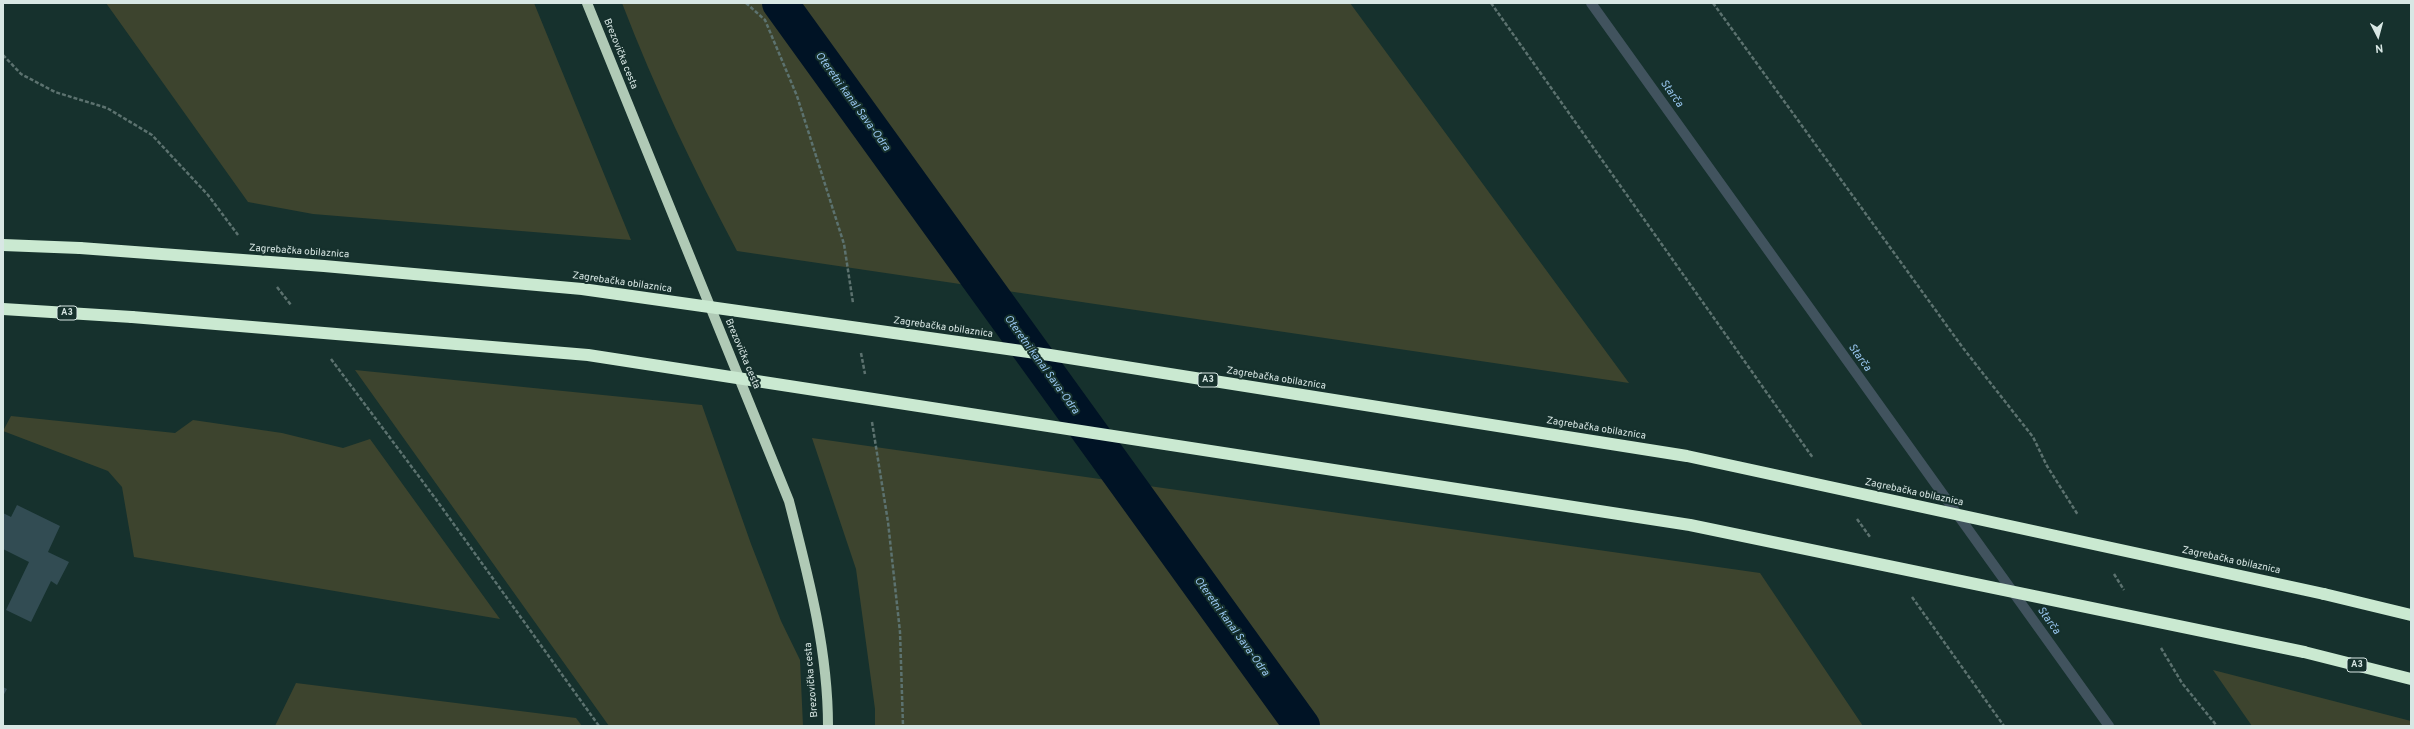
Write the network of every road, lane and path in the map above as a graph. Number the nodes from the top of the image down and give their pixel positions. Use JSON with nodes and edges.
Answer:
{"nodes":[{"id":1,"x":587,"y":3,"type":"edge"},
{"id":2,"x":746,"y":3,"type":"edge"},
{"id":3,"x":1491,"y":3,"type":"edge"},
{"id":4,"x":1713,"y":3,"type":"edge"},
{"id":5,"x":3,"y":55,"type":"edge"},
{"id":6,"x":241,"y":239,"type":"dead end"},
{"id":7,"x":3,"y":245,"type":"edge"},
{"id":8,"x":274,"y":283,"type":"dead end"},
{"id":9,"x":854,"y":306,"type":"dead end"},
{"id":10,"x":293,"y":308,"type":"dead end"},
{"id":11,"x":3,"y":309,"type":"edge"},
{"id":12,"x":860,"y":345,"type":"dead end"},
{"id":13,"x":326,"y":353,"type":"dead end"},
{"id":14,"x":865,"y":375,"type":"dead end"},
{"id":15,"x":871,"y":414,"type":"dead end"},
{"id":16,"x":1814,"y":459,"type":"dead end"},
{"id":17,"x":1856,"y":518,"type":"dead end"},
{"id":18,"x":2081,"y":520,"type":"dead end"},
{"id":19,"x":1874,"y":544,"type":"dead end"},
{"id":20,"x":2111,"y":568,"type":"dead end"},
{"id":21,"x":2128,"y":595,"type":"dead end"},
{"id":22,"x":1912,"y":596,"type":"dead end"},
{"id":23,"x":2411,"y":615,"type":"edge"},
{"id":24,"x":2157,"y":642,"type":"dead end"},
{"id":25,"x":2411,"y":679,"type":"edge"},
{"id":26,"x":599,"y":726,"type":"edge"},
{"id":27,"x":828,"y":726,"type":"edge"},
{"id":28,"x":903,"y":726,"type":"edge"},
{"id":29,"x":2004,"y":726,"type":"edge"},
{"id":30,"x":2217,"y":726,"type":"edge"}],
"edges":[{"from":1,"to":27,"type":"main road","name":"Brezovička cesta"},
{"from":2,"to":9,"type":"path"},
{"from":3,"to":16,"type":"path"},
{"from":4,"to":18,"type":"path"},
{"from":5,"to":6,"type":"path"},
{"from":7,"to":23,"type":"highway","name":"Zagrebačka obilaznica","number":"A3","bridge":true},
{"from":8,"to":10,"type":"path"},
{"from":11,"to":25,"type":"highway","number":"A3","bridge":true},
{"from":12,"to":14,"type":"path"},
{"from":13,"to":26,"type":"path"},
{"from":15,"to":28,"type":"path"},
{"from":17,"to":19,"type":"path"},
{"from":20,"to":21,"type":"path"},
{"from":22,"to":29,"type":"path"},
{"from":24,"to":30,"type":"path"}]}
